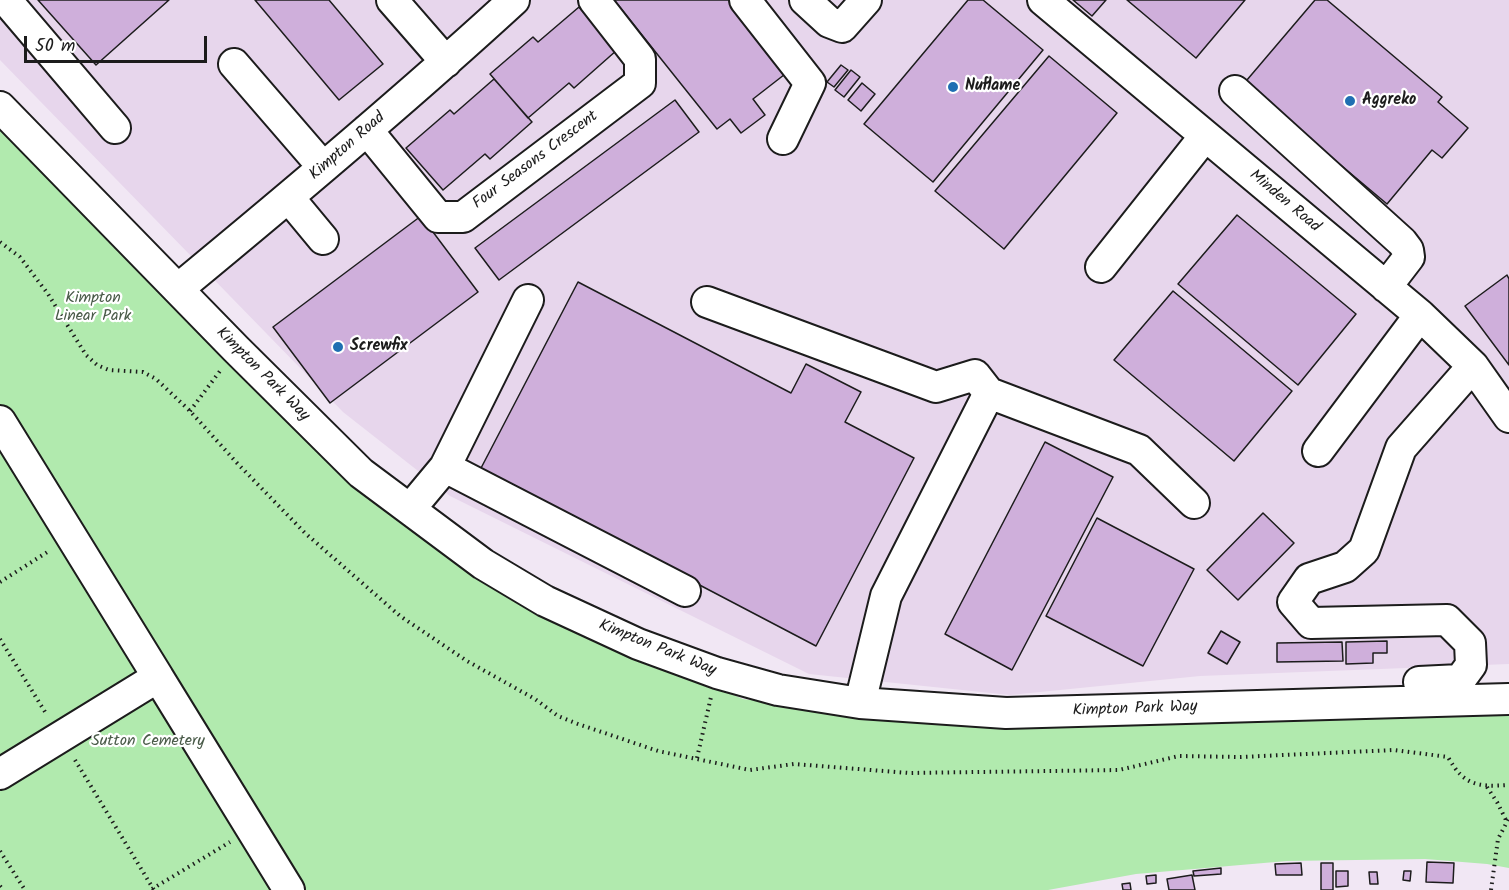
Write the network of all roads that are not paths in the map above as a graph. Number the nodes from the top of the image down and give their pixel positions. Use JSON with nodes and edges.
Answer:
{"nodes":[{"id":1,"x":6,"y":0,"type":"edge"},
{"id":2,"x":392,"y":0,"type":"edge"},
{"id":3,"x":514,"y":0,"type":"edge"},
{"id":4,"x":594,"y":0,"type":"edge"},
{"id":5,"x":745,"y":0,"type":"edge"},
{"id":6,"x":805,"y":0,"type":"edge"},
{"id":7,"x":866,"y":0,"type":"edge"},
{"id":8,"x":1043,"y":0,"type":"edge"},
{"id":9,"x":446,"y":62,"type":"junction"},
{"id":10,"x":234,"y":64,"type":"dead end"},
{"id":11,"x":1235,"y":92,"type":"dead end"},
{"id":12,"x":0,"y":107,"type":"edge"},
{"id":13,"x":115,"y":128,"type":"dead end"},
{"id":14,"x":367,"y":130,"type":"junction"},
{"id":15,"x":1205,"y":136,"type":"junction"},
{"id":16,"x":783,"y":139,"type":"dead end"},
{"id":17,"x":323,"y":168,"type":"junction"},
{"id":18,"x":289,"y":198,"type":"junction"},
{"id":19,"x":323,"y":239,"type":"dead end"},
{"id":20,"x":1101,"y":267,"type":"dead end"},
{"id":21,"x":1386,"y":287,"type":"junction"},
{"id":22,"x":178,"y":290,"type":"junction"},
{"id":23,"x":528,"y":300,"type":"dead end"},
{"id":24,"x":707,"y":302,"type":"dead end"},
{"id":25,"x":1419,"y":315,"type":"junction"},
{"id":26,"x":1473,"y":366,"type":"junction"},
{"id":27,"x":989,"y":393,"type":"junction"},
{"id":28,"x":1509,"y":417,"type":"edge"},
{"id":29,"x":0,"y":421,"type":"edge"},
{"id":30,"x":1318,"y":451,"type":"dead end"},
{"id":31,"x":445,"y":467,"type":"junction"},
{"id":32,"x":1194,"y":503,"type":"dead end"},
{"id":33,"x":410,"y":509,"type":"junction"},
{"id":34,"x":685,"y":591,"type":"dead end"},
{"id":35,"x":158,"y":677,"type":"junction"},
{"id":36,"x":1509,"y":699,"type":"edge"},
{"id":37,"x":860,"y":703,"type":"junction"},
{"id":38,"x":1190,"y":708,"type":"junction"},
{"id":39,"x":0,"y":774,"type":"edge"},
{"id":40,"x":289,"y":890,"type":"edge"}],
"edges":[{"from":1,"to":13,"type":"street"},
{"from":2,"to":9,"type":"street"},
{"from":3,"to":9,"type":"street","name":"Kimpton Road"},
{"from":4,"to":14,"type":"street","name":"Four Seasons Crescent"},
{"from":5,"to":16,"type":"street"},
{"from":6,"to":7,"type":"street"},
{"from":8,"to":15,"type":"street","name":"Minden Road"},
{"from":9,"to":14,"type":"street","name":"Kimpton Road"},
{"from":10,"to":17,"type":"street"},
{"from":11,"to":21,"type":"street"},
{"from":12,"to":22,"type":"street","name":"Kimpton Park Way"},
{"from":14,"to":17,"type":"street","name":"Kimpton Road"},
{"from":15,"to":20,"type":"street"},
{"from":15,"to":21,"type":"street","name":"Minden Road"},
{"from":17,"to":18,"type":"street","name":"Kimpton Road"},
{"from":18,"to":19,"type":"street"},
{"from":18,"to":22,"type":"street","name":"Kimpton Road"},
{"from":21,"to":25,"type":"street","name":"Minden Road"},
{"from":22,"to":33,"type":"street","name":"Kimpton Park Way"},
{"from":23,"to":31,"type":"street"},
{"from":24,"to":27,"type":"street"},
{"from":25,"to":26,"type":"street","name":"Minden Road"},
{"from":25,"to":30,"type":"street"},
{"from":26,"to":28,"type":"street","name":"Minden Road"},
{"from":26,"to":38,"type":"street"},
{"from":27,"to":32,"type":"street"},
{"from":27,"to":37,"type":"street"},
{"from":29,"to":35,"type":"street"},
{"from":31,"to":33,"type":"street"},
{"from":31,"to":34,"type":"street"},
{"from":33,"to":37,"type":"street","name":"Kimpton Park Way"},
{"from":35,"to":39,"type":"street"},
{"from":35,"to":40,"type":"street"},
{"from":36,"to":38,"type":"street","name":"Kimpton Park Way"},
{"from":37,"to":38,"type":"street","name":"Kimpton Park Way"}]}
